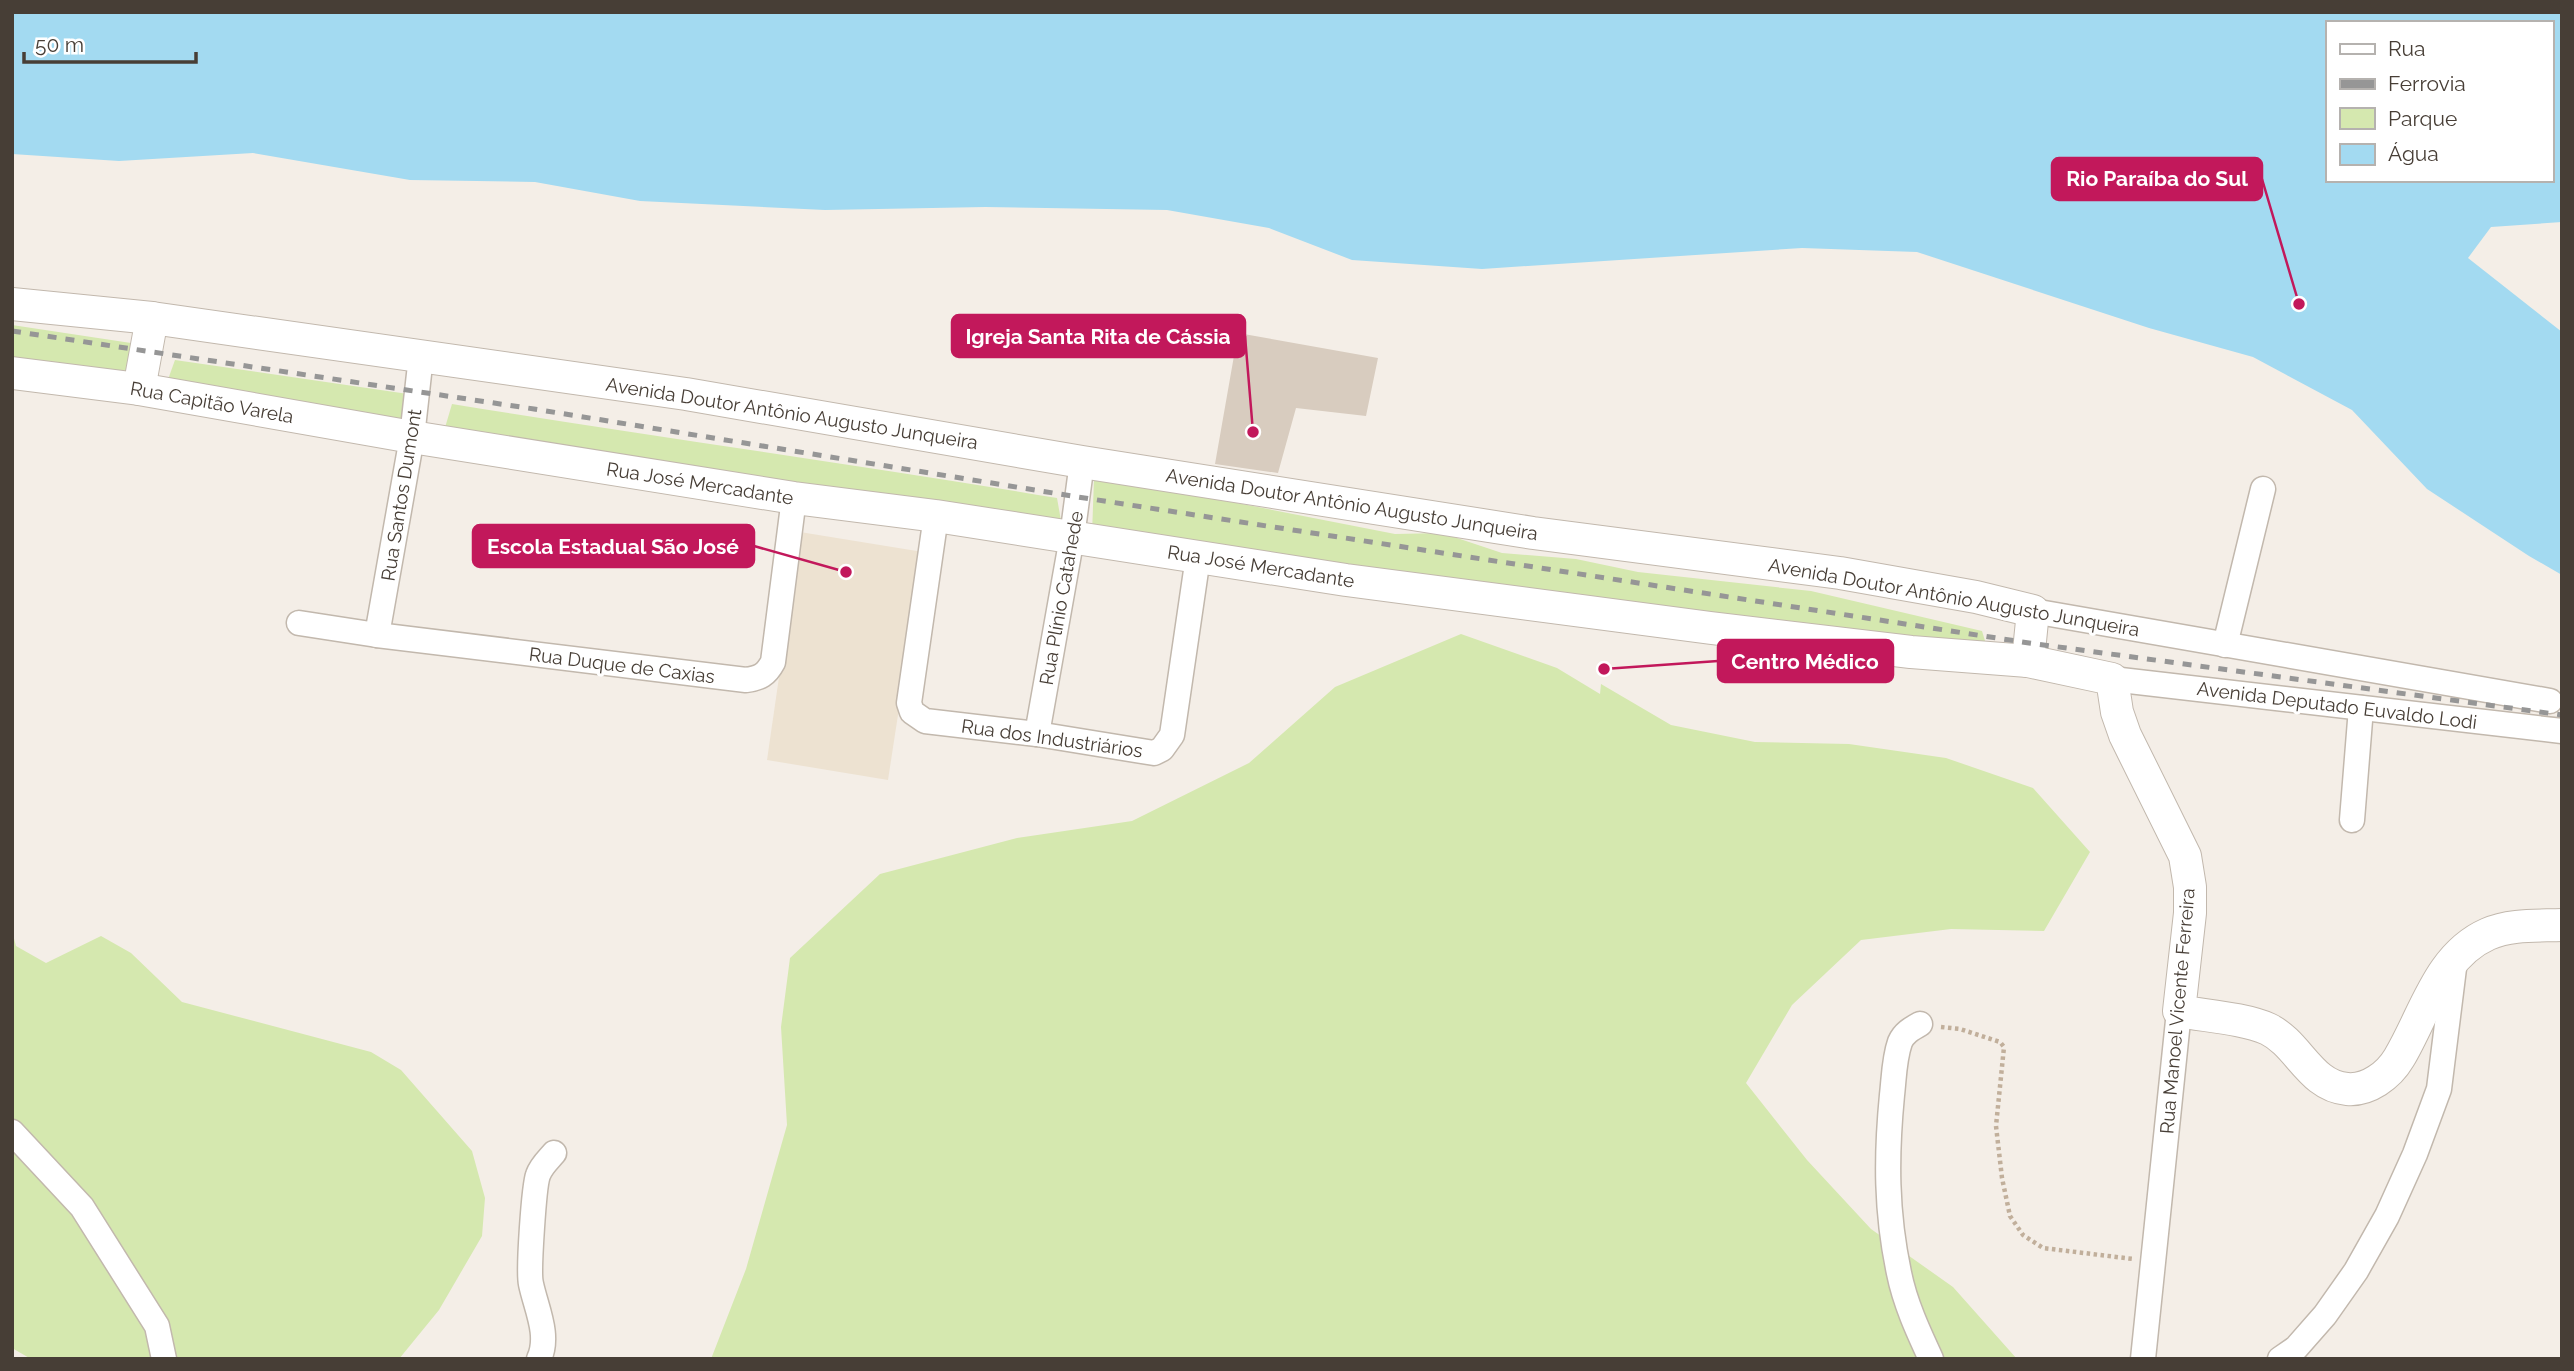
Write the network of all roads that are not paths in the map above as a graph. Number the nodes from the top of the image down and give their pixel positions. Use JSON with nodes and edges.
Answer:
{"nodes":[{"id":1,"x":12,"y":304,"type":"edge"},
{"id":2,"x":152,"y":318,"type":"junction"},
{"id":3,"x":421,"y":356,"type":"junction"},
{"id":4,"x":12,"y":373,"type":"edge"},
{"id":5,"x":139,"y":389,"type":"junction"},
{"id":6,"x":412,"y":437,"type":"junction"},
{"id":7,"x":1082,"y":462,"type":"junction"},
{"id":8,"x":2263,"y":489,"type":"dead end"},
{"id":9,"x":794,"y":498,"type":"junction"},
{"id":10,"x":936,"y":516,"type":"junction"},
{"id":11,"x":1072,"y":537,"type":"junction"},
{"id":12,"x":1198,"y":557,"type":"junction"},
{"id":13,"x":2033,"y":611,"type":"junction"},
{"id":14,"x":299,"y":623,"type":"dead end"},
{"id":15,"x":377,"y":635,"type":"junction"},
{"id":16,"x":2225,"y":646,"type":"junction"},
{"id":17,"x":2028,"y":661,"type":"junction"},
{"id":18,"x":2112,"y":679,"type":"junction"},
{"id":19,"x":2550,"y":701,"type":"dead end"},
{"id":20,"x":2361,"y":708,"type":"junction"},
{"id":21,"x":2562,"y":731,"type":"edge"},
{"id":22,"x":1037,"y":734,"type":"junction"},
{"id":23,"x":2351,"y":820,"type":"dead end"},
{"id":24,"x":2562,"y":925,"type":"edge"},
{"id":25,"x":2456,"y":956,"type":"junction"},
{"id":26,"x":2179,"y":1011,"type":"junction"},
{"id":27,"x":1920,"y":1024,"type":"road end"},
{"id":28,"x":12,"y":1132,"type":"edge"},
{"id":29,"x":554,"y":1153,"type":"dead end"},
{"id":30,"x":164,"y":1359,"type":"edge"},
{"id":31,"x":539,"y":1359,"type":"edge"},
{"id":32,"x":1931,"y":1359,"type":"edge"},
{"id":33,"x":2143,"y":1359,"type":"edge"},
{"id":34,"x":2280,"y":1359,"type":"edge"}],
"edges":[{"from":1,"to":2,"type":"street","name":"Avenida Doutor Antônio Augusto Junqueira"},
{"from":2,"to":3,"type":"street","name":"Avenida Doutor Antônio Augusto Junqueira"},
{"from":2,"to":5,"type":"street"},
{"from":3,"to":6,"type":"street","name":"Rua Santos Dumont"},
{"from":3,"to":7,"type":"street","name":"Avenida Doutor Antônio Augusto Junqueira"},
{"from":4,"to":5,"type":"street","name":"Rua Capitão Varela"},
{"from":5,"to":6,"type":"street","name":"Rua Capitão Varela"},
{"from":6,"to":9,"type":"street","name":"Rua José Mercadante"},
{"from":6,"to":15,"type":"street","name":"Rua Santos Dumont"},
{"from":7,"to":11,"type":"street","name":"Rua Plínio Catahede"},
{"from":7,"to":13,"type":"street","name":"Avenida Doutor Antônio Augusto Junqueira"},
{"from":8,"to":16,"type":"street"},
{"from":9,"to":10,"type":"street","name":"Rua José Mercadante"},
{"from":9,"to":15,"type":"street","name":"Rua Duque de Caxias"},
{"from":10,"to":11,"type":"street","name":"Rua José Mercadante"},
{"from":10,"to":22,"type":"street","name":"Rua dos Industriários"},
{"from":11,"to":12,"type":"street","name":"Rua José Mercadante"},
{"from":11,"to":22,"type":"street","name":"Rua Plínio Catahede"},
{"from":12,"to":17,"type":"street","name":"Rua José Mercadante"},
{"from":12,"to":22,"type":"street","name":"Rua dos Industriários"},
{"from":13,"to":16,"type":"street","name":"Avenida Doutor Antônio Augusto Junqueira"},
{"from":13,"to":17,"type":"street"},
{"from":14,"to":15,"type":"street","name":"Rua Duque de Caxias"},
{"from":16,"to":19,"type":"street","name":"Avenida Doutor Antônio Augusto Junqueira"},
{"from":17,"to":18,"type":"street","name":"Rua José Mercadante"},
{"from":18,"to":20,"type":"street","name":"Avenida Deputado Euvaldo Lodi"},
{"from":18,"to":26,"type":"street","name":"Rua Manoel Vicente Ferreira"},
{"from":20,"to":21,"type":"street","name":"Avenida Deputado Euvaldo Lodi"},
{"from":20,"to":23,"type":"street"},
{"from":24,"to":25,"type":"street"},
{"from":25,"to":26,"type":"street"},
{"from":25,"to":34,"type":"street"},
{"from":26,"to":33,"type":"street","name":"Rua Manoel Vicente Ferreira"},
{"from":27,"to":32,"type":"street"},
{"from":28,"to":30,"type":"street"},
{"from":29,"to":31,"type":"street"}]}
